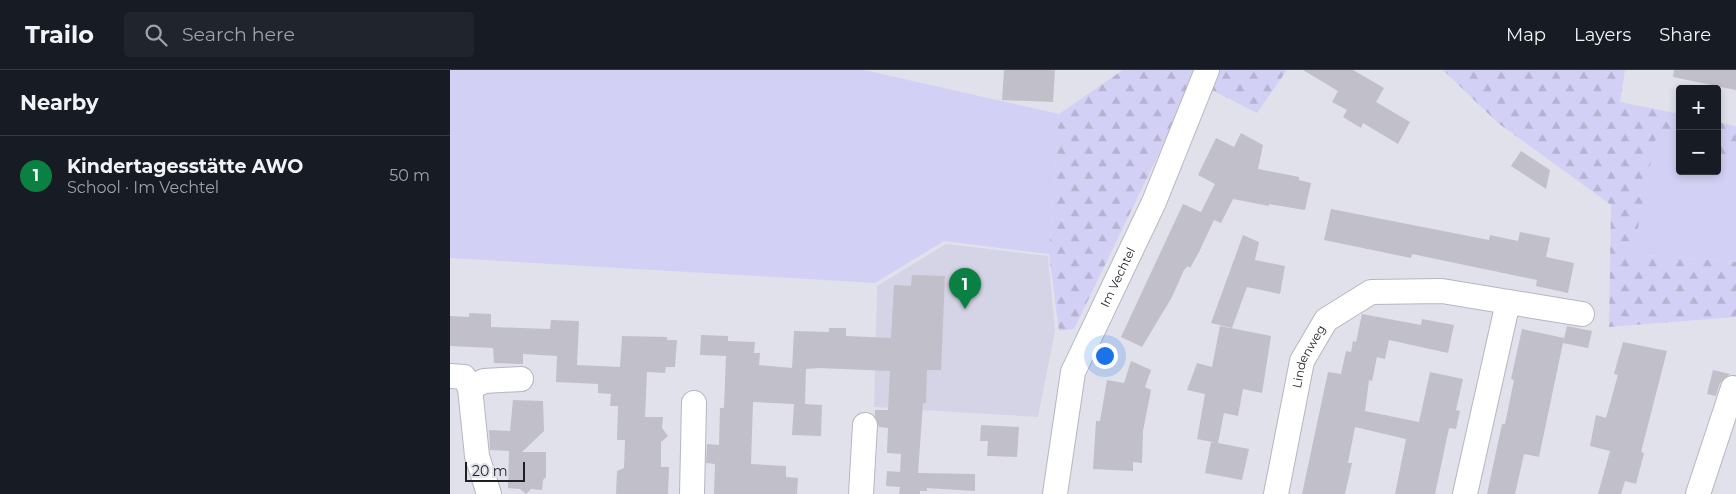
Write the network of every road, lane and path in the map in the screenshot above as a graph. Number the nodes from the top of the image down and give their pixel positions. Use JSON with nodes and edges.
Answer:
{"nodes":[{"id":1,"x":1207,"y":70,"type":"edge"},
{"id":2,"x":1508,"y":302,"type":"junction"},
{"id":3,"x":1582,"y":314,"type":"dead end"},
{"id":4,"x":450,"y":376,"type":"edge"},
{"id":5,"x":521,"y":379,"type":"dead end"},
{"id":6,"x":470,"y":388,"type":"junction"},
{"id":7,"x":1733,"y":388,"type":"dead end"},
{"id":8,"x":694,"y":403,"type":"dead end"},
{"id":9,"x":865,"y":425,"type":"dead end"},
{"id":10,"x":489,"y":494,"type":"edge"},
{"id":11,"x":692,"y":494,"type":"edge"},
{"id":12,"x":861,"y":494,"type":"edge"},
{"id":13,"x":1055,"y":494,"type":"edge"},
{"id":14,"x":1276,"y":494,"type":"edge"},
{"id":15,"x":1465,"y":494,"type":"edge"},
{"id":16,"x":1698,"y":494,"type":"edge"}],
"edges":[{"from":1,"to":13,"type":"street","name":"Im Vechtel"},
{"from":2,"to":3,"type":"street","name":"Lindenweg"},
{"from":2,"to":14,"type":"street","name":"Lindenweg"},
{"from":2,"to":15,"type":"street"},
{"from":4,"to":6,"type":"street"},
{"from":5,"to":6,"type":"street"},
{"from":6,"to":10,"type":"street"},
{"from":7,"to":16,"type":"street"},
{"from":8,"to":11,"type":"street"},
{"from":9,"to":12,"type":"street"}]}
